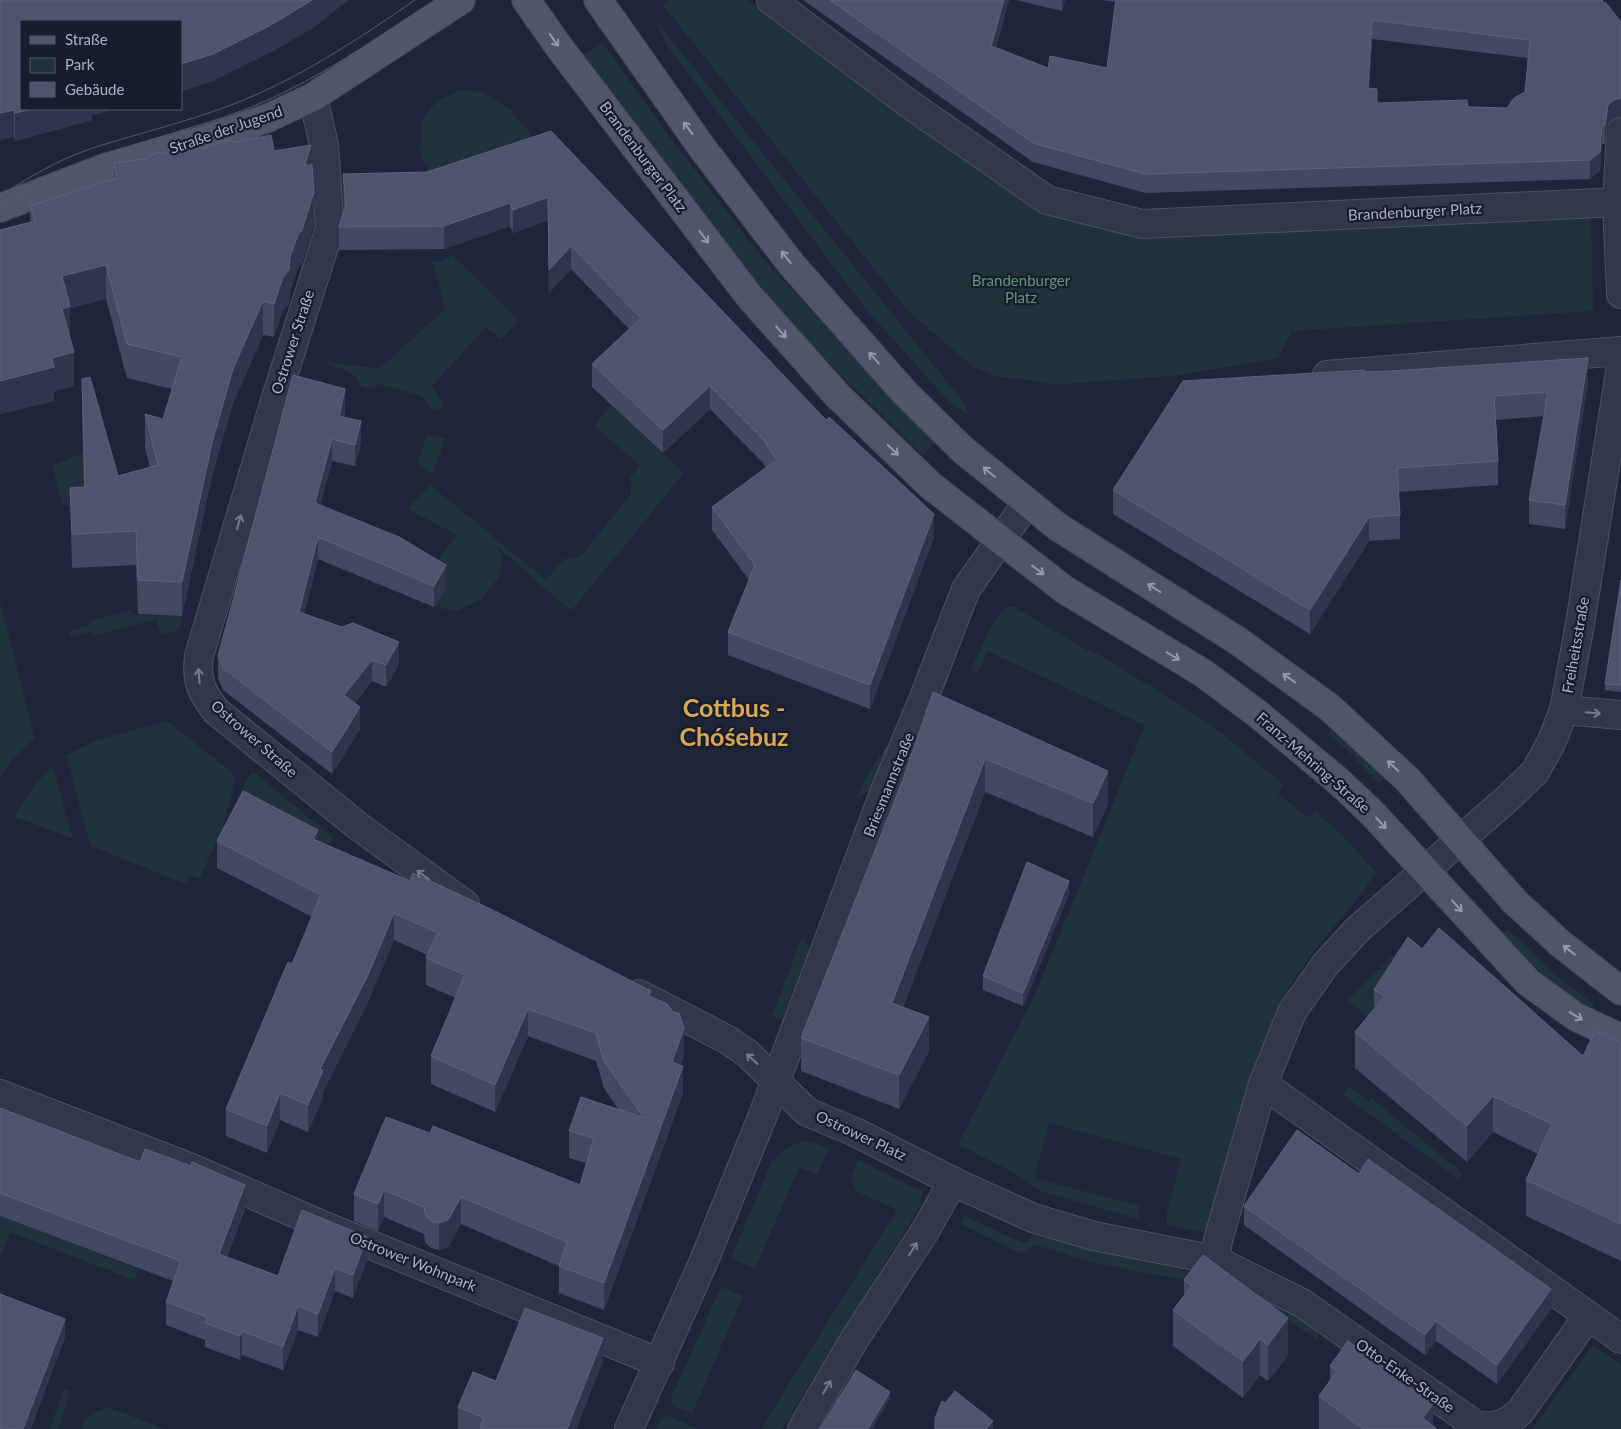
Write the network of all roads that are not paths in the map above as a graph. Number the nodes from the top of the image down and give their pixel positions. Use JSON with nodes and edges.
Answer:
{"nodes":[{"id":1,"x":461,"y":0,"type":"edge"},
{"id":2,"x":526,"y":0,"type":"edge"},
{"id":3,"x":598,"y":0,"type":"edge"},
{"id":4,"x":771,"y":0,"type":"edge"},
{"id":5,"x":313,"y":97,"type":"junction"},
{"id":6,"x":1621,"y":132,"type":"edge"},
{"id":7,"x":1619,"y":202,"type":"edge"},
{"id":8,"x":0,"y":208,"type":"edge"},
{"id":9,"x":1621,"y":294,"type":"edge"},
{"id":10,"x":1621,"y":350,"type":"edge"},
{"id":11,"x":1621,"y":366,"type":"edge"},
{"id":12,"x":1304,"y":377,"type":"edge"},
{"id":13,"x":1027,"y":503,"type":"junction"},
{"id":14,"x":999,"y":540,"type":"junction"},
{"id":15,"x":1564,"y":710,"type":"junction"},
{"id":16,"x":1621,"y":715,"type":"edge"},
{"id":17,"x":1462,"y":839,"type":"junction"},
{"id":18,"x":1424,"y":870,"type":"junction"},
{"id":19,"x":487,"y":916,"type":"edge"},
{"id":20,"x":619,"y":984,"type":"edge"},
{"id":21,"x":1621,"y":991,"type":"edge"},
{"id":22,"x":1621,"y":1038,"type":"edge"},
{"id":23,"x":775,"y":1080,"type":"junction"},
{"id":24,"x":1263,"y":1084,"type":"junction"},
{"id":25,"x":0,"y":1094,"type":"edge"},
{"id":26,"x":953,"y":1181,"type":"junction"},
{"id":27,"x":1215,"y":1260,"type":"junction"},
{"id":28,"x":1588,"y":1316,"type":"junction"},
{"id":29,"x":1621,"y":1339,"type":"edge"},
{"id":30,"x":660,"y":1363,"type":"junction"},
{"id":31,"x":629,"y":1429,"type":"edge"},
{"id":32,"x":802,"y":1429,"type":"edge"}],
"edges":[{"from":1,"to":5,"type":"main road","name":"Straße der Jugend"},
{"from":2,"to":14,"type":"main road","name":"Brandenburger Platz","one_way":true},
{"from":13,"to":3,"type":"main road","one_way":true},
{"from":4,"to":7,"type":"street","name":"Brandenburger Platz"},
{"from":5,"to":8,"type":"main road","name":"Straße der Jugend"},
{"from":19,"to":5,"type":"street","name":"Ostrower Straße","one_way":true},
{"from":6,"to":7,"type":"street"},
{"from":7,"to":9,"type":"street"},
{"from":10,"to":12,"type":"street"},
{"from":11,"to":15,"type":"street","name":"Freiheitsstraße"},
{"from":13,"to":14,"type":"street","name":"Briesmannstraße"},
{"from":17,"to":13,"type":"main road","one_way":true},
{"from":14,"to":18,"type":"main road","name":"Franz-Mehring-Straße","one_way":true},
{"from":14,"to":23,"type":"street","name":"Briesmannstraße"},
{"from":15,"to":16,"type":"street","one_way":true},
{"from":15,"to":17,"type":"street","name":"Freiheitsstraße"},
{"from":17,"to":18,"type":"street","name":"Freiheitsstraße"},
{"from":21,"to":17,"type":"main road","one_way":true},
{"from":18,"to":22,"type":"main road","name":"Franz-Mehring-Straße","one_way":true},
{"from":18,"to":24,"type":"street"},
{"from":23,"to":20,"type":"street","one_way":true},
{"from":23,"to":26,"type":"street","name":"Ostrower Platz"},
{"from":23,"to":30,"type":"street"},
{"from":24,"to":27,"type":"street"},
{"from":24,"to":28,"type":"street"},
{"from":25,"to":30,"type":"street","name":"Ostrower Wohnpark"},
{"from":26,"to":27,"type":"street","name":"Otto-Enke-Straße"},
{"from":32,"to":26,"type":"street","one_way":true},
{"from":27,"to":28,"type":"street","name":"Otto-Enke-Straße"},
{"from":28,"to":29,"type":"street"},
{"from":30,"to":31,"type":"street"}]}
